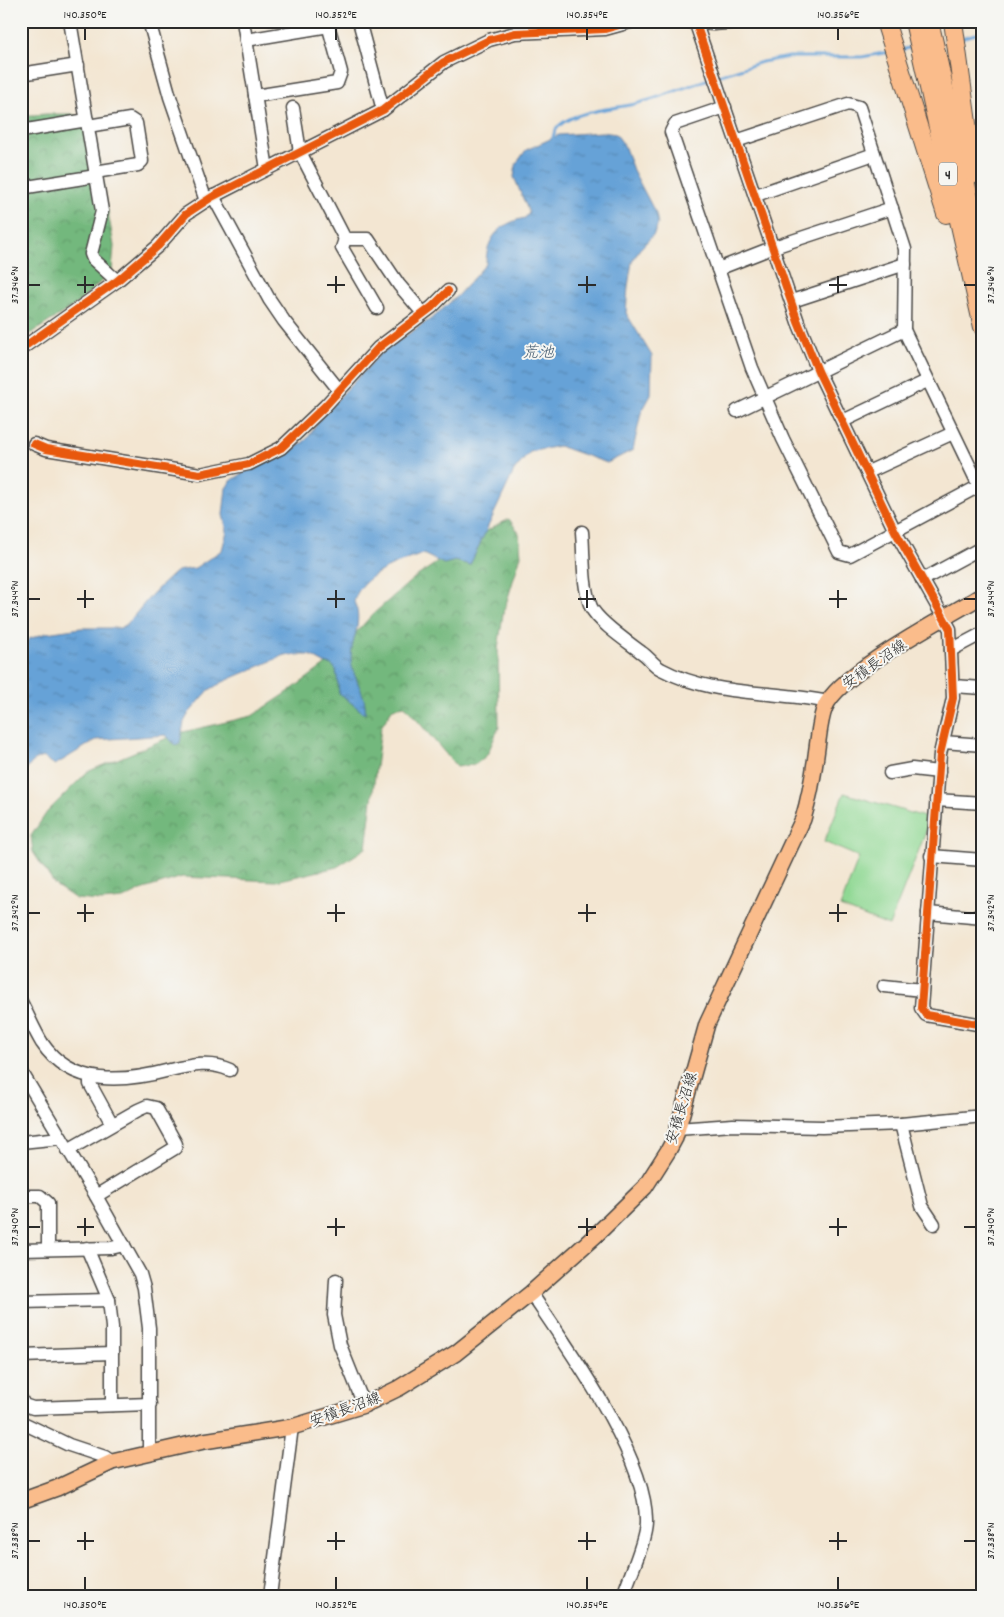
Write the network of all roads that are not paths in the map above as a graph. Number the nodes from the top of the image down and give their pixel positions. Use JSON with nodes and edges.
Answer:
{"nodes":[{"id":1,"x":70,"y":21,"type":"edge"},
{"id":2,"x":149,"y":21,"type":"edge"},
{"id":3,"x":243,"y":21,"type":"edge"},
{"id":4,"x":359,"y":21,"type":"edge"},
{"id":5,"x":634,"y":21,"type":"edge"},
{"id":6,"x":682,"y":21,"type":"edge"},
{"id":7,"x":752,"y":21,"type":"edge"},
{"id":8,"x":885,"y":21,"type":"edge"},
{"id":9,"x":914,"y":21,"type":"edge"},
{"id":10,"x":929,"y":21,"type":"edge"},
{"id":11,"x":953,"y":21,"type":"edge"},
{"id":12,"x":696,"y":22,"type":"edge"},
{"id":13,"x":328,"y":24,"type":"edge"},
{"id":14,"x":246,"y":40,"type":"junction"},
{"id":15,"x":78,"y":64,"type":"junction"},
{"id":16,"x":21,"y":74,"type":"edge"},
{"id":17,"x":255,"y":96,"type":"junction"},
{"id":18,"x":725,"y":107,"type":"junction"},
{"id":19,"x":293,"y":108,"type":"dead end"},
{"id":20,"x":383,"y":110,"type":"junction"},
{"id":21,"x":88,"y":123,"type":"junction"},
{"id":22,"x":21,"y":131,"type":"edge"},
{"id":23,"x":736,"y":141,"type":"junction"},
{"id":24,"x":300,"y":152,"type":"junction"},
{"id":25,"x":874,"y":154,"type":"junction"},
{"id":26,"x":267,"y":169,"type":"junction"},
{"id":27,"x":95,"y":174,"type":"junction"},
{"id":28,"x":21,"y":188,"type":"edge"},
{"id":29,"x":756,"y":195,"type":"junction"},
{"id":30,"x":210,"y":198,"type":"junction"},
{"id":31,"x":892,"y":208,"type":"junction"},
{"id":32,"x":983,"y":221,"type":"edge"},
{"id":33,"x":345,"y":239,"type":"junction"},
{"id":34,"x":774,"y":247,"type":"junction"},
{"id":35,"x":983,"y":260,"type":"edge"},
{"id":36,"x":905,"y":264,"type":"junction"},
{"id":37,"x":718,"y":268,"type":"junction"},
{"id":38,"x":117,"y":281,"type":"junction"},
{"id":39,"x":448,"y":291,"type":"dead end"},
{"id":40,"x":792,"y":301,"type":"junction"},
{"id":41,"x":377,"y":308,"type":"dead end"},
{"id":42,"x":979,"y":309,"type":"junction"},
{"id":43,"x":423,"y":312,"type":"junction"},
{"id":44,"x":983,"y":326,"type":"edge"},
{"id":45,"x":904,"y":330,"type":"junction"},
{"id":46,"x":21,"y":349,"type":"edge"},
{"id":47,"x":818,"y":371,"type":"junction"},
{"id":48,"x":927,"y":381,"type":"junction"},
{"id":49,"x":340,"y":390,"type":"junction"},
{"id":50,"x":765,"y":397,"type":"junction"},
{"id":51,"x":737,"y":411,"type":"dead end"},
{"id":52,"x":842,"y":421,"type":"junction"},
{"id":53,"x":953,"y":433,"type":"junction"},
{"id":54,"x":34,"y":444,"type":"dead end"},
{"id":55,"x":868,"y":472,"type":"junction"},
{"id":56,"x":981,"y":490,"type":"edge"},
{"id":57,"x":895,"y":531,"type":"junction"},
{"id":58,"x":582,"y":532,"type":"dead end"},
{"id":59,"x":983,"y":547,"type":"edge"},
{"id":60,"x":922,"y":580,"type":"junction"},
{"id":61,"x":983,"y":595,"type":"edge"},
{"id":62,"x":944,"y":619,"type":"junction"},
{"id":63,"x":983,"y":633,"type":"edge"},
{"id":64,"x":950,"y":650,"type":"junction"},
{"id":65,"x":953,"y":686,"type":"junction"},
{"id":66,"x":983,"y":688,"type":"edge"},
{"id":67,"x":828,"y":702,"type":"junction"},
{"id":68,"x":943,"y":742,"type":"junction"},
{"id":69,"x":983,"y":745,"type":"edge"},
{"id":70,"x":903,"y":761,"type":"dead end"},
{"id":71,"x":939,"y":769,"type":"junction"},
{"id":72,"x":890,"y":773,"type":"dead end"},
{"id":73,"x":936,"y":800,"type":"junction"},
{"id":74,"x":983,"y":803,"type":"edge"},
{"id":75,"x":932,"y":856,"type":"junction"},
{"id":76,"x":983,"y":860,"type":"edge"},
{"id":77,"x":928,"y":913,"type":"junction"},
{"id":78,"x":983,"y":918,"type":"edge"},
{"id":79,"x":884,"y":986,"type":"dead end"},
{"id":80,"x":922,"y":990,"type":"junction"},
{"id":81,"x":21,"y":1002,"type":"edge"},
{"id":82,"x":983,"y":1025,"type":"edge"},
{"id":83,"x":230,"y":1070,"type":"dead end"},
{"id":84,"x":21,"y":1071,"type":"edge"},
{"id":85,"x":90,"y":1077,"type":"junction"},
{"id":86,"x":983,"y":1116,"type":"edge"},
{"id":87,"x":112,"y":1124,"type":"junction"},
{"id":88,"x":901,"y":1124,"type":"junction"},
{"id":89,"x":677,"y":1129,"type":"junction"},
{"id":90,"x":61,"y":1138,"type":"junction"},
{"id":91,"x":22,"y":1140,"type":"edge"},
{"id":92,"x":68,"y":1150,"type":"junction"},
{"id":93,"x":21,"y":1196,"type":"edge"},
{"id":94,"x":96,"y":1196,"type":"junction"},
{"id":95,"x":934,"y":1224,"type":"dead end"},
{"id":96,"x":124,"y":1245,"type":"junction"},
{"id":97,"x":87,"y":1248,"type":"junction"},
{"id":98,"x":48,"y":1249,"type":"junction"},
{"id":99,"x":21,"y":1250,"type":"edge"},
{"id":100,"x":336,"y":1280,"type":"dead end"},
{"id":101,"x":531,"y":1293,"type":"junction"},
{"id":102,"x":109,"y":1300,"type":"junction"},
{"id":103,"x":21,"y":1302,"type":"edge"},
{"id":104,"x":112,"y":1353,"type":"junction"},
{"id":105,"x":21,"y":1356,"type":"edge"},
{"id":106,"x":21,"y":1399,"type":"edge"},
{"id":107,"x":150,"y":1404,"type":"junction"},
{"id":108,"x":364,"y":1405,"type":"junction"},
{"id":109,"x":112,"y":1406,"type":"junction"},
{"id":110,"x":21,"y":1422,"type":"edge"},
{"id":111,"x":292,"y":1427,"type":"junction"},
{"id":112,"x":148,"y":1454,"type":"junction"},
{"id":113,"x":112,"y":1462,"type":"junction"},
{"id":114,"x":21,"y":1502,"type":"edge"},
{"id":115,"x":270,"y":1596,"type":"edge"},
{"id":116,"x":623,"y":1596,"type":"edge"}],
"edges":[{"from":1,"to":15,"type":"street"},
{"from":2,"to":30,"type":"street"},
{"from":3,"to":14,"type":"street"},
{"from":4,"to":20,"type":"street"},
{"from":5,"to":20,"type":"street"},
{"from":6,"to":12,"type":"street"},
{"from":7,"to":12,"type":"street"},
{"from":8,"to":42,"type":"highway"},
{"from":9,"to":42,"type":"highway","number":"4"},
{"from":10,"to":35,"type":"highway","number":"4"},
{"from":11,"to":32,"type":"highway"},
{"from":12,"to":18,"type":"street"},
{"from":13,"to":14,"type":"street"},
{"from":13,"to":17,"type":"street"},
{"from":14,"to":17,"type":"street"},
{"from":15,"to":16,"type":"street"},
{"from":15,"to":21,"type":"street"},
{"from":17,"to":26,"type":"street"},
{"from":18,"to":23,"type":"street"},
{"from":18,"to":37,"type":"street"},
{"from":19,"to":24,"type":"street"},
{"from":20,"to":24,"type":"street"},
{"from":21,"to":22,"type":"street"},
{"from":21,"to":27,"type":"street"},
{"from":21,"to":27,"type":"street"},
{"from":23,"to":25,"type":"street"},
{"from":23,"to":29,"type":"street"},
{"from":24,"to":26,"type":"street"},
{"from":24,"to":33,"type":"street"},
{"from":25,"to":29,"type":"street"},
{"from":25,"to":31,"type":"street"},
{"from":26,"to":30,"type":"street"},
{"from":27,"to":28,"type":"street"},
{"from":27,"to":38,"type":"street"},
{"from":29,"to":34,"type":"street"},
{"from":30,"to":38,"type":"street"},
{"from":30,"to":49,"type":"street"},
{"from":31,"to":34,"type":"street"},
{"from":31,"to":36,"type":"street"},
{"from":33,"to":41,"type":"street"},
{"from":33,"to":43,"type":"street"},
{"from":34,"to":37,"type":"street"},
{"from":34,"to":40,"type":"street"},
{"from":36,"to":40,"type":"street"},
{"from":36,"to":45,"type":"street"},
{"from":37,"to":50,"type":"street"},
{"from":38,"to":46,"type":"street"},
{"from":39,"to":43,"type":"street"},
{"from":40,"to":47,"type":"street"},
{"from":42,"to":44,"type":"highway","number":"4"},
{"from":43,"to":49,"type":"street"},
{"from":45,"to":47,"type":"street"},
{"from":45,"to":48,"type":"street"},
{"from":47,"to":50,"type":"street"},
{"from":47,"to":52,"type":"street"},
{"from":48,"to":52,"type":"street"},
{"from":48,"to":53,"type":"street"},
{"from":49,"to":54,"type":"street"},
{"from":50,"to":51,"type":"street"},
{"from":50,"to":57,"type":"street"},
{"from":52,"to":55,"type":"street"},
{"from":53,"to":55,"type":"street"},
{"from":53,"to":56,"type":"street"},
{"from":55,"to":57,"type":"street"},
{"from":56,"to":57,"type":"street"},
{"from":57,"to":60,"type":"street"},
{"from":58,"to":67,"type":"street"},
{"from":59,"to":60,"type":"street"},
{"from":60,"to":62,"type":"street"},
{"from":61,"to":62,"type":"main road","name":"安積長沼線"},
{"from":62,"to":64,"type":"street"},
{"from":62,"to":67,"type":"main road","name":"安積長沼線"},
{"from":63,"to":64,"type":"street"},
{"from":64,"to":65,"type":"street"},
{"from":65,"to":66,"type":"street"},
{"from":65,"to":68,"type":"street"},
{"from":67,"to":89,"type":"main road","name":"安積長沼線"},
{"from":68,"to":69,"type":"street"},
{"from":68,"to":71,"type":"street"},
{"from":70,"to":71,"type":"street"},
{"from":71,"to":72,"type":"street"},
{"from":71,"to":73,"type":"street"},
{"from":73,"to":74,"type":"street"},
{"from":73,"to":75,"type":"street"},
{"from":75,"to":76,"type":"street"},
{"from":75,"to":77,"type":"street"},
{"from":77,"to":78,"type":"street"},
{"from":77,"to":80,"type":"street"},
{"from":79,"to":80,"type":"street"},
{"from":80,"to":82,"type":"street"},
{"from":81,"to":85,"type":"street"},
{"from":83,"to":85,"type":"street"},
{"from":84,"to":90,"type":"street"},
{"from":85,"to":87,"type":"street"},
{"from":86,"to":88,"type":"street"},
{"from":87,"to":92,"type":"street"},
{"from":87,"to":94,"type":"street"},
{"from":88,"to":89,"type":"street"},
{"from":88,"to":95,"type":"street"},
{"from":89,"to":101,"type":"main road","name":"安積長沼線"},
{"from":90,"to":91,"type":"street"},
{"from":90,"to":92,"type":"street"},
{"from":92,"to":94,"type":"street"},
{"from":93,"to":98,"type":"street"},
{"from":94,"to":96,"type":"street"},
{"from":96,"to":97,"type":"street"},
{"from":96,"to":107,"type":"street"},
{"from":97,"to":98,"type":"street"},
{"from":97,"to":102,"type":"street"},
{"from":98,"to":99,"type":"street"},
{"from":100,"to":108,"type":"street"},
{"from":101,"to":108,"type":"main road","name":"安積長沼線"},
{"from":101,"to":116,"type":"street"},
{"from":102,"to":103,"type":"street"},
{"from":102,"to":104,"type":"street"},
{"from":104,"to":105,"type":"street"},
{"from":104,"to":109,"type":"street"},
{"from":106,"to":109,"type":"street"},
{"from":107,"to":109,"type":"street"},
{"from":107,"to":112,"type":"street"},
{"from":108,"to":111,"type":"main road","name":"安積長沼線"},
{"from":110,"to":113,"type":"street"},
{"from":111,"to":112,"type":"main road","name":"安積長沼線"},
{"from":111,"to":115,"type":"street"},
{"from":112,"to":113,"type":"main road","name":"安積長沼線"},
{"from":113,"to":114,"type":"main road","name":"安積長沼線"}]}
